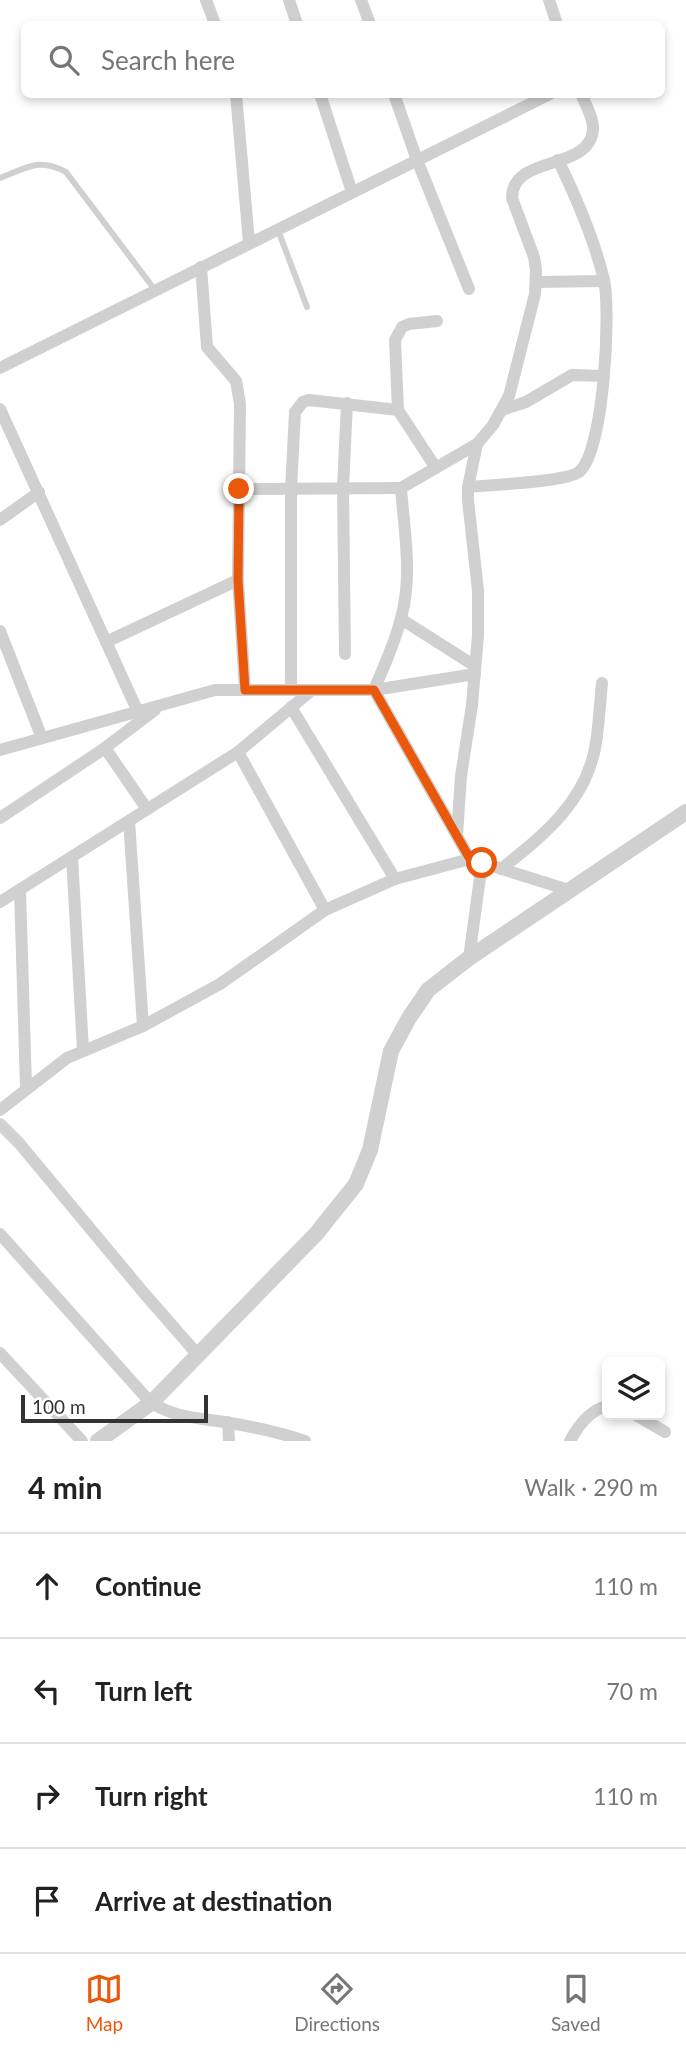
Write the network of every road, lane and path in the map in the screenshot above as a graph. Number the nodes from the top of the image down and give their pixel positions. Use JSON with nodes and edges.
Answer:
{"nodes":[{"id":1,"x":206,"y":0,"type":"edge"},
{"id":2,"x":289,"y":0,"type":"edge"},
{"id":3,"x":361,"y":0,"type":"edge"},
{"id":4,"x":549,"y":0,"type":"edge"},
{"id":5,"x":214,"y":21,"type":"edge"},
{"id":6,"x":296,"y":21,"type":"edge"},
{"id":7,"x":369,"y":21,"type":"edge"},
{"id":8,"x":556,"y":21,"type":"edge"},
{"id":9,"x":236,"y":98,"type":"edge"},
{"id":10,"x":321,"y":98,"type":"edge"},
{"id":11,"x":395,"y":98,"type":"edge"},
{"id":12,"x":542,"y":98,"type":"edge"},
{"id":13,"x":583,"y":98,"type":"edge"},
{"id":14,"x":417,"y":160,"type":"junction"},
{"id":15,"x":558,"y":160,"type":"junction"},
{"id":16,"x":0,"y":178,"type":"edge"},
{"id":17,"x":352,"y":192,"type":"junction"},
{"id":18,"x":277,"y":229,"type":"junction"},
{"id":19,"x":249,"y":243,"type":"junction"},
{"id":20,"x":201,"y":267,"type":"junction"},
{"id":21,"x":604,"y":281,"type":"junction"},
{"id":22,"x":536,"y":282,"type":"junction"},
{"id":23,"x":469,"y":289,"type":"dead end"},
{"id":24,"x":155,"y":290,"type":"junction"},
{"id":25,"x":307,"y":307,"type":"dead end"},
{"id":26,"x":437,"y":321,"type":"dead end"},
{"id":27,"x":0,"y":368,"type":"edge"},
{"id":28,"x":603,"y":376,"type":"junction"},
{"id":29,"x":346,"y":403,"type":"junction"},
{"id":30,"x":0,"y":409,"type":"edge"},
{"id":31,"x":398,"y":410,"type":"junction"},
{"id":32,"x":502,"y":410,"type":"junction"},
{"id":33,"x":477,"y":444,"type":"junction"},
{"id":34,"x":436,"y":468,"type":"junction"},
{"id":35,"x":343,"y":488,"type":"junction"},
{"id":36,"x":401,"y":488,"type":"junction"},
{"id":37,"x":468,"y":488,"type":"junction"},
{"id":38,"x":239,"y":489,"type":"junction"},
{"id":39,"x":291,"y":489,"type":"junction"},
{"id":40,"x":39,"y":492,"type":"junction"},
{"id":41,"x":0,"y":520,"type":"edge"},
{"id":42,"x":238,"y":580,"type":"junction"},
{"id":43,"x":401,"y":618,"type":"junction"},
{"id":44,"x":0,"y":631,"type":"edge"},
{"id":45,"x":106,"y":642,"type":"junction"},
{"id":46,"x":345,"y":654,"type":"dead end"},
{"id":47,"x":475,"y":670,"type":"junction"},
{"id":48,"x":602,"y":683,"type":"dead end"},
{"id":49,"x":245,"y":690,"type":"junction"},
{"id":50,"x":291,"y":690,"type":"junction"},
{"id":51,"x":312,"y":690,"type":"junction"},
{"id":52,"x":374,"y":690,"type":"junction"},
{"id":53,"x":162,"y":705,"type":"junction"},
{"id":54,"x":291,"y":707,"type":"junction"},
{"id":55,"x":138,"y":712,"type":"junction"},
{"id":56,"x":42,"y":738,"type":"junction"},
{"id":57,"x":105,"y":748,"type":"junction"},
{"id":58,"x":0,"y":750,"type":"edge"},
{"id":59,"x":238,"y":752,"type":"junction"},
{"id":60,"x":147,"y":810,"type":"junction"},
{"id":61,"x":686,"y":812,"type":"edge"},
{"id":62,"x":0,"y":818,"type":"edge"},
{"id":63,"x":129,"y":821,"type":"junction"},
{"id":64,"x":457,"y":835,"type":"junction"},
{"id":65,"x":72,"y":856,"type":"junction"},
{"id":66,"x":476,"y":861,"type":"junction"},
{"id":67,"x":501,"y":869,"type":"junction"},
{"id":68,"x":395,"y":879,"type":"junction"},
{"id":69,"x":19,"y":890,"type":"junction"},
{"id":70,"x":572,"y":891,"type":"junction"},
{"id":71,"x":0,"y":902,"type":"edge"},
{"id":72,"x":326,"y":910,"type":"junction"},
{"id":73,"x":469,"y":958,"type":"junction"},
{"id":74,"x":143,"y":1026,"type":"junction"},
{"id":75,"x":83,"y":1050,"type":"junction"},
{"id":76,"x":26,"y":1087,"type":"junction"},
{"id":77,"x":0,"y":1110,"type":"edge"},
{"id":78,"x":0,"y":1124,"type":"edge"},
{"id":79,"x":0,"y":1234,"type":"edge"},
{"id":80,"x":198,"y":1355,"type":"junction"},
{"id":81,"x":2,"y":1359,"type":"edge"},
{"id":82,"x":152,"y":1403,"type":"junction"},
{"id":83,"x":602,"y":1407,"type":"edge"},
{"id":84,"x":645,"y":1420,"type":"edge"},
{"id":85,"x":228,"y":1422,"type":"junction"},
{"id":86,"x":665,"y":1432,"type":"dead end"},
{"id":87,"x":82,"y":1441,"type":"edge"},
{"id":88,"x":98,"y":1441,"type":"edge"},
{"id":89,"x":229,"y":1441,"type":"edge"},
{"id":90,"x":304,"y":1441,"type":"edge"},
{"id":91,"x":570,"y":1441,"type":"edge"}],
"edges":[{"from":1,"to":5,"type":"street"},
{"from":2,"to":6,"type":"street"},
{"from":3,"to":7,"type":"street"},
{"from":4,"to":8,"type":"street"},
{"from":9,"to":19,"type":"street"},
{"from":10,"to":17,"type":"street"},
{"from":11,"to":14,"type":"street"},
{"from":12,"to":14,"type":"street"},
{"from":13,"to":15,"type":"street"},
{"from":14,"to":17,"type":"street"},
{"from":14,"to":23,"type":"street"},
{"from":15,"to":21,"type":"street"},
{"from":15,"to":22,"type":"street"},
{"from":16,"to":24,"type":"lane"},
{"from":17,"to":18,"type":"street"},
{"from":18,"to":19,"type":"street"},
{"from":18,"to":25,"type":"lane"},
{"from":19,"to":20,"type":"street"},
{"from":20,"to":24,"type":"street"},
{"from":20,"to":38,"type":"street"},
{"from":21,"to":22,"type":"street"},
{"from":21,"to":28,"type":"street"},
{"from":22,"to":32,"type":"street"},
{"from":24,"to":27,"type":"street"},
{"from":26,"to":31,"type":"street"},
{"from":28,"to":32,"type":"street"},
{"from":28,"to":37,"type":"street"},
{"from":29,"to":31,"type":"street"},
{"from":29,"to":35,"type":"street"},
{"from":29,"to":39,"type":"street"},
{"from":30,"to":40,"type":"street"},
{"from":31,"to":34,"type":"street"},
{"from":32,"to":33,"type":"street"},
{"from":33,"to":34,"type":"street"},
{"from":33,"to":37,"type":"street"},
{"from":34,"to":36,"type":"street"},
{"from":35,"to":36,"type":"street"},
{"from":35,"to":39,"type":"street"},
{"from":35,"to":46,"type":"street"},
{"from":36,"to":43,"type":"street"},
{"from":37,"to":47,"type":"street"},
{"from":38,"to":39,"type":"street"},
{"from":38,"to":42,"type":"street"},
{"from":39,"to":50,"type":"street"},
{"from":40,"to":41,"type":"street"},
{"from":40,"to":45,"type":"street"},
{"from":42,"to":45,"type":"street"},
{"from":42,"to":49,"type":"street"},
{"from":43,"to":47,"type":"street"},
{"from":43,"to":52,"type":"street"},
{"from":44,"to":56,"type":"street"},
{"from":45,"to":55,"type":"street"},
{"from":47,"to":52,"type":"street"},
{"from":47,"to":64,"type":"street"},
{"from":48,"to":67,"type":"street"},
{"from":49,"to":50,"type":"street"},
{"from":49,"to":53,"type":"street"},
{"from":50,"to":51,"type":"street"},
{"from":51,"to":52,"type":"street"},
{"from":51,"to":54,"type":"street"},
{"from":52,"to":64,"type":"street"},
{"from":53,"to":55,"type":"street"},
{"from":53,"to":57,"type":"street"},
{"from":54,"to":59,"type":"street"},
{"from":54,"to":68,"type":"street"},
{"from":55,"to":56,"type":"street"},
{"from":56,"to":58,"type":"street"},
{"from":57,"to":60,"type":"street"},
{"from":57,"to":62,"type":"street"},
{"from":59,"to":60,"type":"street"},
{"from":59,"to":72,"type":"street"},
{"from":60,"to":63,"type":"street"},
{"from":61,"to":70,"type":"street"},
{"from":63,"to":65,"type":"street"},
{"from":63,"to":74,"type":"street"},
{"from":64,"to":66,"type":"street"},
{"from":65,"to":69,"type":"street"},
{"from":65,"to":75,"type":"street"},
{"from":66,"to":67,"type":"street"},
{"from":66,"to":68,"type":"street"},
{"from":66,"to":73,"type":"street"},
{"from":67,"to":70,"type":"street"},
{"from":68,"to":72,"type":"street"},
{"from":69,"to":71,"type":"street"},
{"from":69,"to":76,"type":"street"},
{"from":70,"to":73,"type":"street"},
{"from":72,"to":74,"type":"street"},
{"from":73,"to":80,"type":"street"},
{"from":74,"to":75,"type":"street"},
{"from":75,"to":76,"type":"street"},
{"from":76,"to":77,"type":"street"},
{"from":78,"to":80,"type":"street"},
{"from":79,"to":82,"type":"street"},
{"from":80,"to":82,"type":"street"},
{"from":81,"to":87,"type":"street"},
{"from":82,"to":85,"type":"street"},
{"from":82,"to":88,"type":"street"},
{"from":83,"to":91,"type":"street"},
{"from":84,"to":86,"type":"street"},
{"from":85,"to":89,"type":"street"},
{"from":85,"to":90,"type":"street"}]}
